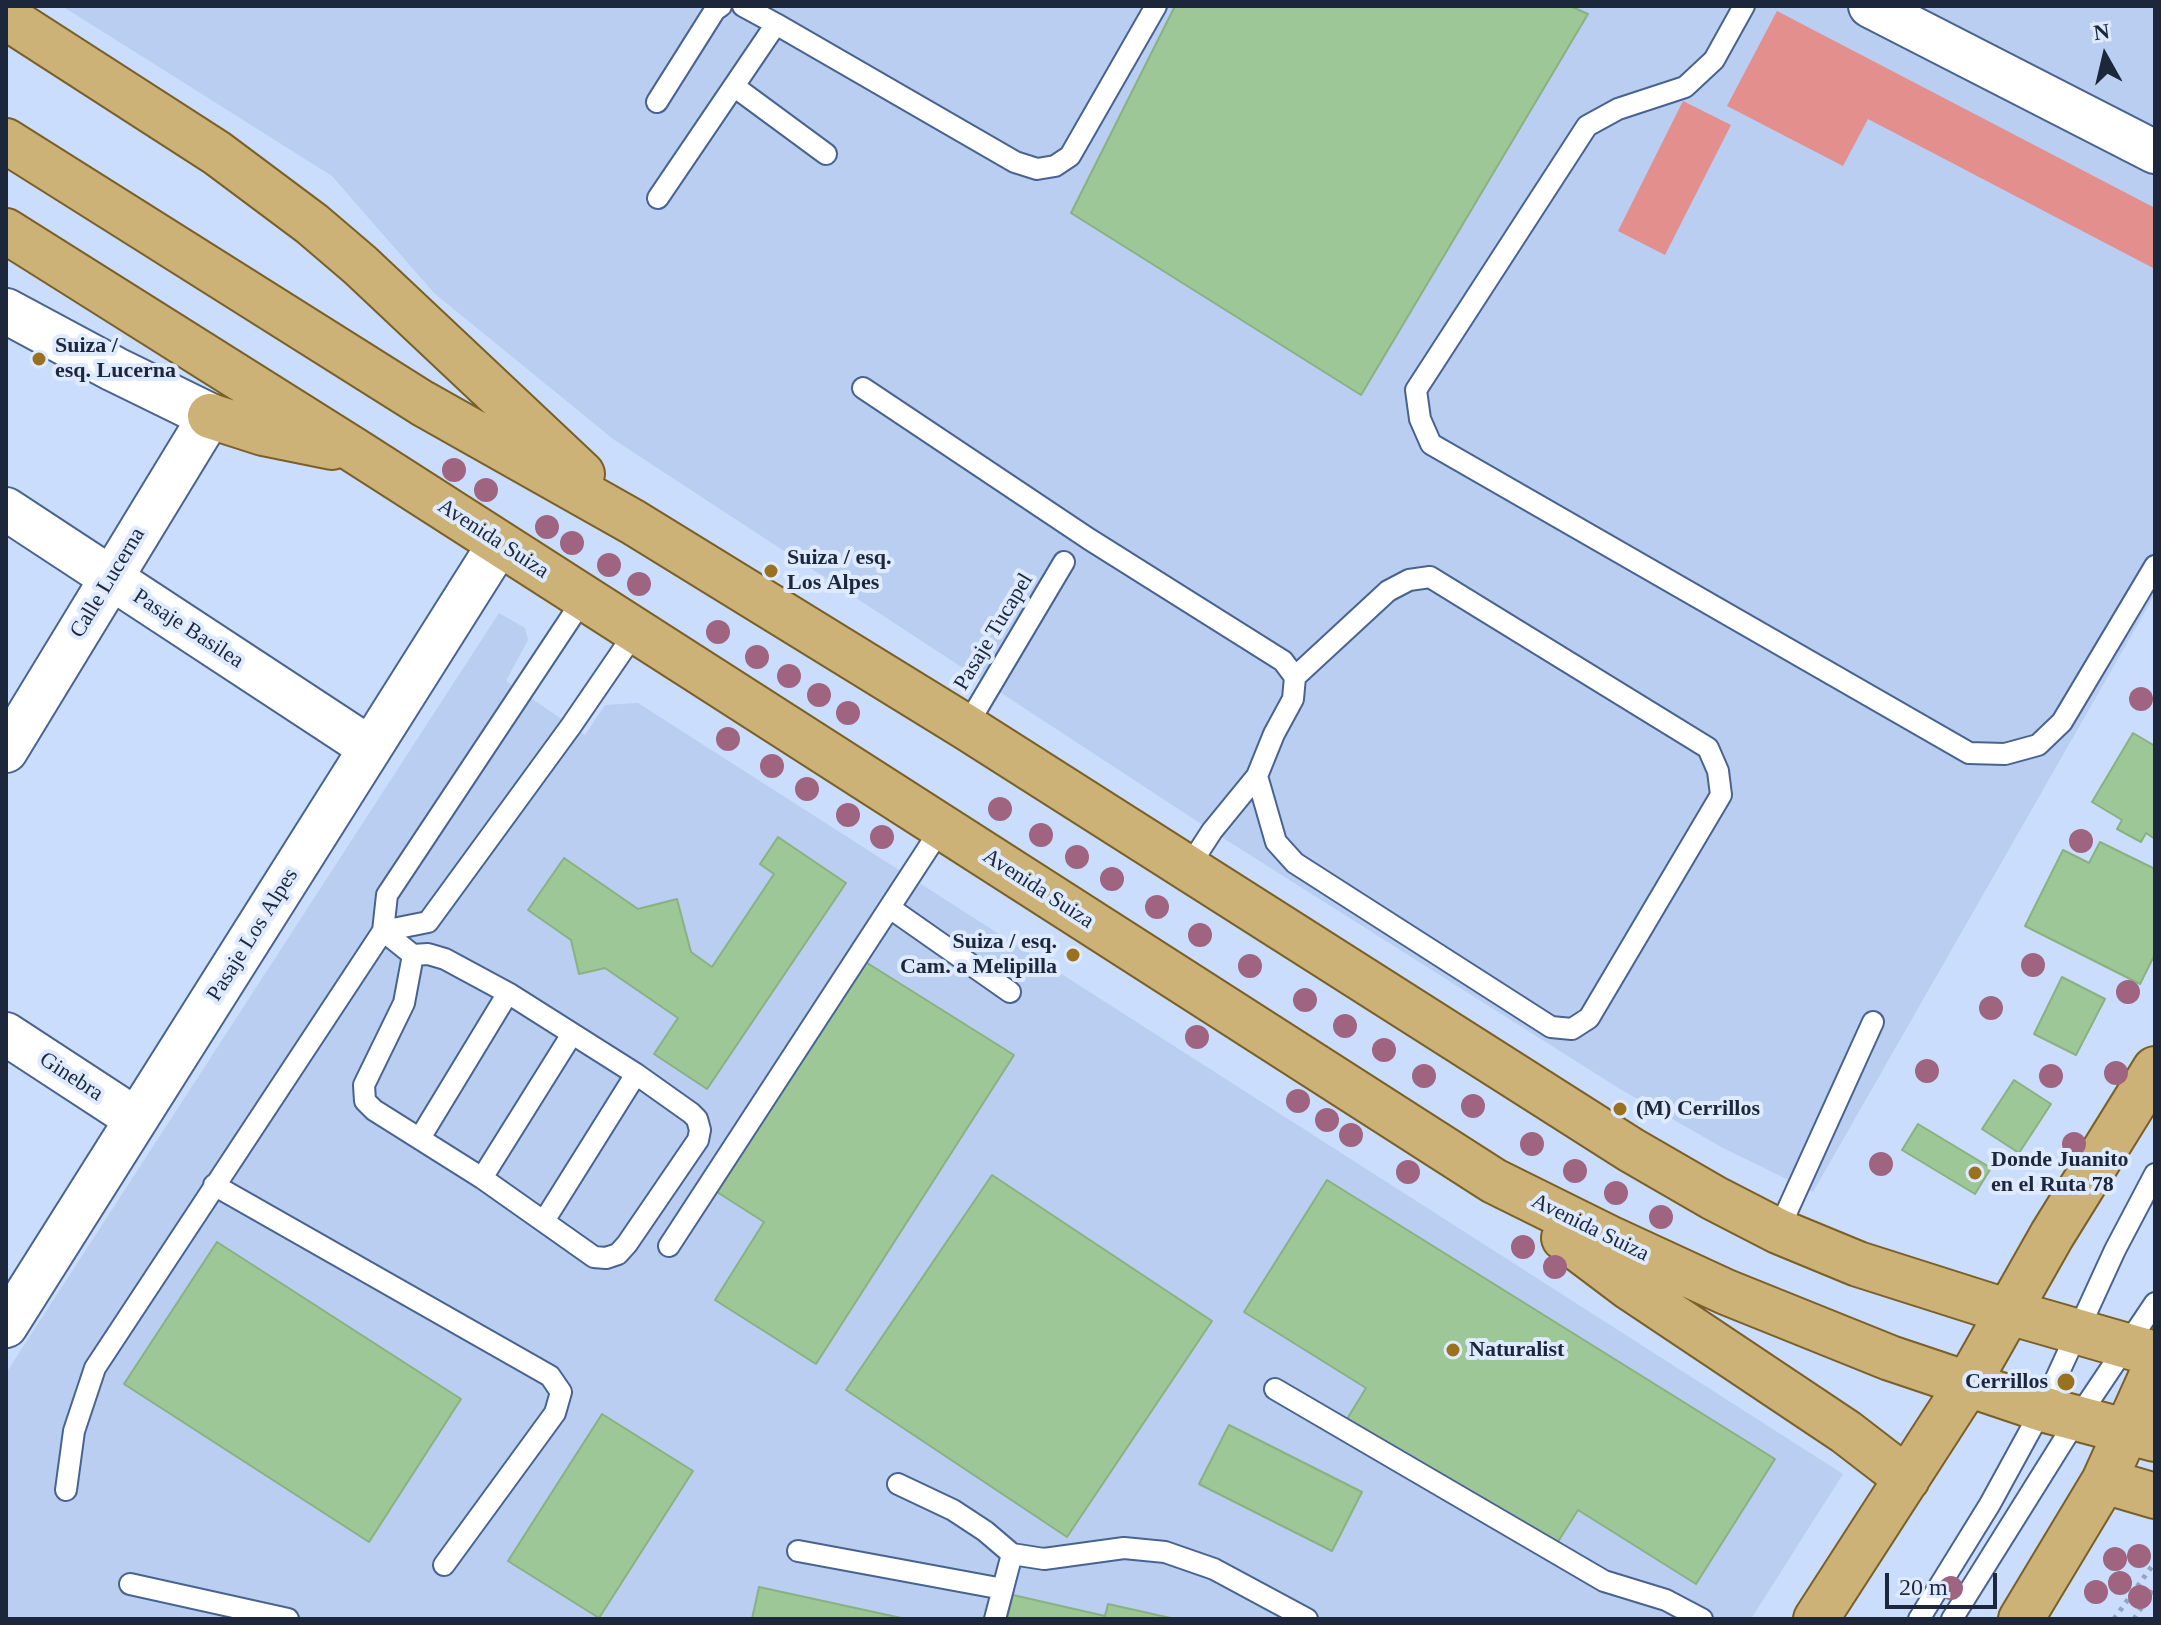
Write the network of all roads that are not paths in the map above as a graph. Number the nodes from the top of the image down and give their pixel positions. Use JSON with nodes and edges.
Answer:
{"nodes":[{"id":1,"x":721,"y":6,"type":"edge"},
{"id":2,"x":743,"y":6,"type":"edge"},
{"id":3,"x":1156,"y":6,"type":"edge"},
{"id":4,"x":1744,"y":6,"type":"edge"},
{"id":5,"x":1870,"y":6,"type":"edge"},
{"id":6,"x":6,"y":17,"type":"edge"},
{"id":7,"x":776,"y":24,"type":"junction"},
{"id":8,"x":735,"y":87,"type":"junction"},
{"id":9,"x":657,"y":102,"type":"dead end"},
{"id":10,"x":6,"y":141,"type":"edge"},
{"id":11,"x":2155,"y":152,"type":"edge"},
{"id":12,"x":826,"y":154,"type":"dead end"},
{"id":13,"x":658,"y":198,"type":"dead end"},
{"id":14,"x":6,"y":231,"type":"edge"},
{"id":15,"x":6,"y":311,"type":"edge"},
{"id":16,"x":863,"y":388,"type":"dead end"},
{"id":17,"x":210,"y":416,"type":"junction"},
{"id":18,"x":357,"y":452,"type":"junction"},
{"id":19,"x":6,"y":509,"type":"edge"},
{"id":20,"x":633,"y":522,"type":"junction"},
{"id":21,"x":499,"y":544,"type":"junction"},
{"id":22,"x":1064,"y":562,"type":"dead end"},
{"id":23,"x":2155,"y":566,"type":"edge"},
{"id":24,"x":111,"y":579,"type":"junction"},
{"id":25,"x":584,"y":598,"type":"junction"},
{"id":26,"x":636,"y":631,"type":"junction"},
{"id":27,"x":1295,"y":677,"type":"junction"},
{"id":28,"x":966,"y":727,"type":"junction"},
{"id":29,"x":370,"y":748,"type":"junction"},
{"id":30,"x":6,"y":751,"type":"edge"},
{"id":31,"x":1257,"y":776,"type":"junction"},
{"id":32,"x":942,"y":827,"type":"junction"},
{"id":33,"x":1188,"y":868,"type":"junction"},
{"id":34,"x":890,"y":908,"type":"junction"},
{"id":35,"x":383,"y":931,"type":"junction"},
{"id":36,"x":413,"y":955,"type":"junction"},
{"id":37,"x":1010,"y":992,"type":"dead end"},
{"id":38,"x":508,"y":993,"type":"junction"},
{"id":39,"x":1873,"y":1022,"type":"dead end"},
{"id":40,"x":6,"y":1034,"type":"edge"},
{"id":41,"x":572,"y":1034,"type":"junction"},
{"id":42,"x":2155,"y":1069,"type":"edge"},
{"id":43,"x":636,"y":1074,"type":"junction"},
{"id":44,"x":136,"y":1119,"type":"junction"},
{"id":45,"x":420,"y":1138,"type":"junction"},
{"id":46,"x":2155,"y":1174,"type":"edge"},
{"id":47,"x":482,"y":1178,"type":"junction"},
{"id":48,"x":1494,"y":1181,"type":"junction"},
{"id":49,"x":214,"y":1185,"type":"junction"},
{"id":50,"x":544,"y":1221,"type":"junction"},
{"id":51,"x":1778,"y":1231,"type":"junction"},
{"id":52,"x":669,"y":1246,"type":"dead end"},
{"id":53,"x":2155,"y":1303,"type":"edge"},
{"id":54,"x":2009,"y":1312,"type":"junction"},
{"id":55,"x":6,"y":1326,"type":"edge"},
{"id":56,"x":2077,"y":1332,"type":"junction"},
{"id":57,"x":2145,"y":1356,"type":"edge"},
{"id":58,"x":1967,"y":1385,"type":"junction"},
{"id":59,"x":1275,"y":1389,"type":"dead end"},
{"id":60,"x":2059,"y":1414,"type":"junction"},
{"id":61,"x":2141,"y":1435,"type":"edge"},
{"id":62,"x":1907,"y":1479,"type":"junction"},
{"id":63,"x":2104,"y":1481,"type":"junction"},
{"id":64,"x":898,"y":1484,"type":"dead end"},
{"id":65,"x":66,"y":1490,"type":"dead end"},
{"id":66,"x":2155,"y":1496,"type":"edge"},
{"id":67,"x":798,"y":1551,"type":"dead end"},
{"id":68,"x":1012,"y":1554,"type":"junction"},
{"id":69,"x":444,"y":1565,"type":"dead end"},
{"id":70,"x":130,"y":1584,"type":"dead end"},
{"id":71,"x":1003,"y":1589,"type":"junction"},
{"id":72,"x":288,"y":1619,"type":"edge"},
{"id":73,"x":995,"y":1619,"type":"edge"},
{"id":74,"x":1307,"y":1619,"type":"edge"},
{"id":75,"x":1702,"y":1619,"type":"edge"},
{"id":76,"x":1816,"y":1619,"type":"edge"},
{"id":77,"x":1919,"y":1619,"type":"edge"},
{"id":78,"x":1952,"y":1619,"type":"edge"},
{"id":79,"x":2021,"y":1619,"type":"edge"}],
"edges":[{"from":1,"to":9,"type":"lane"},
{"from":2,"to":7,"type":"lane"},
{"from":3,"to":7,"type":"lane"},
{"from":4,"to":23,"type":"lane"},
{"from":5,"to":11,"type":"street"},
{"from":6,"to":20,"type":"main road"},
{"from":7,"to":8,"type":"lane"},
{"from":8,"to":12,"type":"lane"},
{"from":8,"to":13,"type":"lane"},
{"from":10,"to":20,"type":"main road"},
{"from":14,"to":18,"type":"main road","name":"Avenida Suiza"},
{"from":15,"to":17,"type":"main road"},
{"from":16,"to":27,"type":"lane"},
{"from":17,"to":18,"type":"main road"},
{"from":17,"to":24,"type":"street","name":"Calle Lucerna"},
{"from":18,"to":21,"type":"main road","name":"Avenida Suiza"},
{"from":19,"to":24,"type":"street","name":"Pasaje Basilea"},
{"from":20,"to":28,"type":"main road"},
{"from":21,"to":25,"type":"main road","name":"Avenida Suiza"},
{"from":21,"to":29,"type":"street","name":"Pasaje Los Alpes"},
{"from":22,"to":28,"type":"lane","name":"Pasaje Tucapel"},
{"from":24,"to":29,"type":"street","name":"Pasaje Basilea"},
{"from":24,"to":30,"type":"street","name":"Calle Lucerna"},
{"from":25,"to":26,"type":"main road","name":"Avenida Suiza"},
{"from":25,"to":35,"type":"lane"},
{"from":26,"to":32,"type":"main road","name":"Avenida Suiza"},
{"from":26,"to":35,"type":"lane"},
{"from":27,"to":31,"type":"lane"},
{"from":27,"to":31,"type":"lane"},
{"from":28,"to":33,"type":"main road"},
{"from":29,"to":44,"type":"street","name":"Pasaje Los Alpes"},
{"from":31,"to":33,"type":"lane"},
{"from":32,"to":34,"type":"lane"},
{"from":32,"to":48,"type":"main road","name":"Avenida Suiza"},
{"from":33,"to":51,"type":"main road"},
{"from":34,"to":37,"type":"lane"},
{"from":34,"to":52,"type":"lane"},
{"from":35,"to":36,"type":"lane"},
{"from":35,"to":49,"type":"lane"},
{"from":36,"to":38,"type":"lane"},
{"from":36,"to":45,"type":"lane"},
{"from":38,"to":41,"type":"lane"},
{"from":38,"to":45,"type":"lane"},
{"from":39,"to":51,"type":"lane"},
{"from":40,"to":44,"type":"street","name":"Ginebra"},
{"from":41,"to":43,"type":"lane"},
{"from":41,"to":47,"type":"lane"},
{"from":42,"to":54,"type":"main road"},
{"from":43,"to":50,"type":"lane"},
{"from":43,"to":50,"type":"lane"},
{"from":44,"to":55,"type":"street","name":"Pasaje Los Alpes"},
{"from":45,"to":47,"type":"lane"},
{"from":46,"to":56,"type":"lane"},
{"from":47,"to":50,"type":"lane"},
{"from":48,"to":58,"type":"main road","name":"Avenida Suiza"},
{"from":48,"to":62,"type":"main road"},
{"from":49,"to":65,"type":"lane"},
{"from":49,"to":69,"type":"lane"},
{"from":51,"to":54,"type":"main road"},
{"from":53,"to":57,"type":"lane"},
{"from":54,"to":56,"type":"main road"},
{"from":54,"to":58,"type":"main road"},
{"from":56,"to":57,"type":"main road"},
{"from":56,"to":60,"type":"lane"},
{"from":57,"to":60,"type":"lane"},
{"from":57,"to":61,"type":"main road"},
{"from":58,"to":60,"type":"main road","name":"Avenida Suiza"},
{"from":58,"to":62,"type":"main road"},
{"from":59,"to":75,"type":"lane"},
{"from":60,"to":61,"type":"main road","name":"Avenida Suiza"},
{"from":60,"to":77,"type":"lane"},
{"from":60,"to":78,"type":"lane"},
{"from":61,"to":63,"type":"main road"},
{"from":62,"to":76,"type":"main road"},
{"from":63,"to":66,"type":"main road"},
{"from":63,"to":79,"type":"main road"},
{"from":64,"to":68,"type":"lane"},
{"from":67,"to":71,"type":"lane"},
{"from":68,"to":71,"type":"lane"},
{"from":68,"to":74,"type":"lane"},
{"from":70,"to":72,"type":"lane"},
{"from":71,"to":73,"type":"lane"}]}
